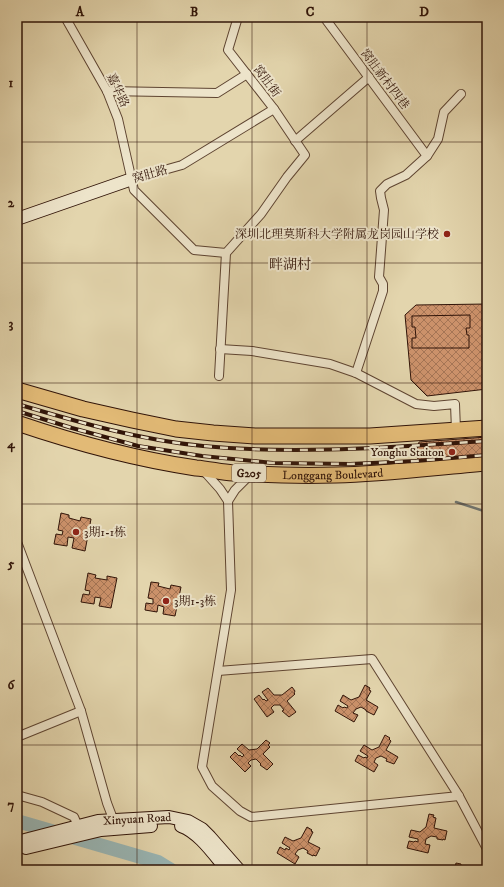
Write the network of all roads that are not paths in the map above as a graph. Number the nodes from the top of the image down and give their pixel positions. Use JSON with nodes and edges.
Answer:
{"nodes":[{"id":1,"x":65,"y":17,"type":"edge"},
{"id":2,"x":238,"y":17,"type":"edge"},
{"id":3,"x":324,"y":17,"type":"edge"},
{"id":4,"x":247,"y":74,"type":"junction"},
{"id":5,"x":369,"y":78,"type":"junction"},
{"id":6,"x":107,"y":91,"type":"junction"},
{"id":7,"x":461,"y":94,"type":"dead end"},
{"id":8,"x":274,"y":109,"type":"junction"},
{"id":9,"x":295,"y":141,"type":"junction"},
{"id":10,"x":427,"y":156,"type":"junction"},
{"id":11,"x":132,"y":179,"type":"junction"},
{"id":12,"x":17,"y":219,"type":"edge"},
{"id":13,"x":226,"y":253,"type":"junction"},
{"id":14,"x":220,"y":349,"type":"junction"},
{"id":15,"x":356,"y":373,"type":"junction"},
{"id":16,"x":219,"y":376,"type":"dead end"},
{"id":17,"x":17,"y":390,"type":"edge"},
{"id":18,"x":18,"y":427,"type":"edge"},
{"id":19,"x":487,"y":428,"type":"edge"},
{"id":20,"x":456,"y":430,"type":"junction"},
{"id":21,"x":487,"y":463,"type":"edge"},
{"id":22,"x":201,"y":468,"type":"junction"},
{"id":23,"x":252,"y":473,"type":"junction"},
{"id":24,"x":228,"y":501,"type":"junction"},
{"id":25,"x":17,"y":542,"type":"edge"},
{"id":26,"x":218,"y":671,"type":"junction"},
{"id":27,"x":81,"y":712,"type":"junction"},
{"id":28,"x":17,"y":737,"type":"edge"},
{"id":29,"x":17,"y":795,"type":"edge"},
{"id":30,"x":459,"y":796,"type":"junction"},
{"id":31,"x":115,"y":824,"type":"junction"},
{"id":32,"x":78,"y":826,"type":"junction"},
{"id":33,"x":17,"y":842,"type":"edge"},
{"id":34,"x":23,"y":849,"type":"edge"},
{"id":35,"x":487,"y":849,"type":"edge"},
{"id":36,"x":227,"y":870,"type":"edge"},
{"id":37,"x":239,"y":870,"type":"edge"}],
"edges":[{"from":1,"to":6,"type":"street","name":"嘉华路"},
{"from":2,"to":4,"type":"street","name":"窝肚街"},
{"from":3,"to":5,"type":"street","name":"窝肚新村四巷"},
{"from":4,"to":6,"type":"street"},
{"from":4,"to":8,"type":"street","name":"窝肚街"},
{"from":5,"to":9,"type":"street"},
{"from":5,"to":10,"type":"street","name":"窝肚新村四巷"},
{"from":6,"to":11,"type":"street","name":"嘉华路"},
{"from":7,"to":10,"type":"street"},
{"from":8,"to":9,"type":"street","name":"窝肚街"},
{"from":8,"to":11,"type":"street","name":"窝肚路"},
{"from":9,"to":13,"type":"street","name":"窝肚街"},
{"from":10,"to":15,"type":"street"},
{"from":11,"to":12,"type":"street","name":"窝肚路"},
{"from":11,"to":13,"type":"street","name":"嘉华路"},
{"from":13,"to":14,"type":"street"},
{"from":14,"to":15,"type":"street"},
{"from":14,"to":16,"type":"street"},
{"from":15,"to":20,"type":"street"},
{"from":17,"to":20,"type":"highway"},
{"from":18,"to":22,"type":"highway","name":"Longgang Boulevard","number":"G205"},
{"from":19,"to":20,"type":"highway"},
{"from":21,"to":23,"type":"highway","name":"Longgang Boulevard","number":"G205"},
{"from":22,"to":23,"type":"highway","name":"Longgang Boulevard","number":"G205"},
{"from":22,"to":24,"type":"street"},
{"from":23,"to":24,"type":"street"},
{"from":24,"to":26,"type":"street"},
{"from":25,"to":27,"type":"street"},
{"from":26,"to":30,"type":"street"},
{"from":26,"to":30,"type":"street"},
{"from":27,"to":28,"type":"street"},
{"from":27,"to":31,"type":"street"},
{"from":29,"to":32,"type":"street"},
{"from":30,"to":35,"type":"street"},
{"from":31,"to":32,"type":"street","name":"Xinyuan Road"},
{"from":31,"to":34,"type":"street","name":"Xinyuan Road"},
{"from":31,"to":36,"type":"street","name":"Xinyuan Road"},
{"from":31,"to":37,"type":"street","name":"Xinyuan Road"},
{"from":32,"to":33,"type":"street","name":"Xinyuan Road"}]}
